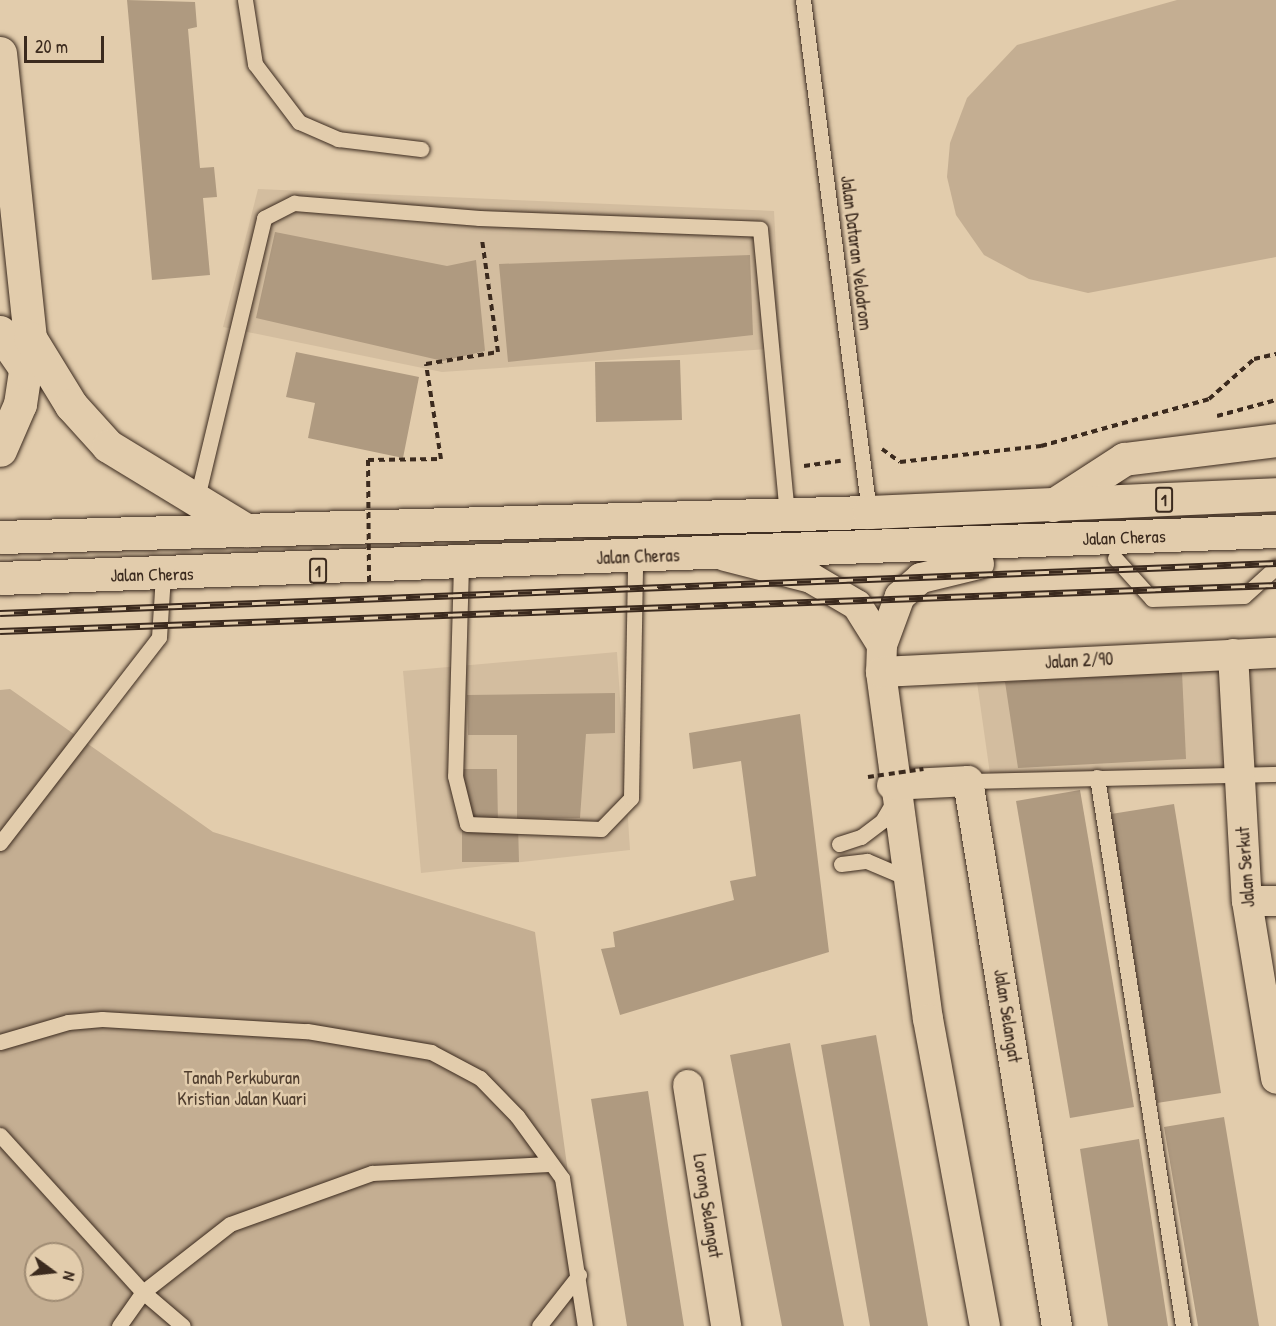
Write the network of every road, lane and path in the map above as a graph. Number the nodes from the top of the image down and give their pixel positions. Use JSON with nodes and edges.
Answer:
{"nodes":[{"id":1,"x":245,"y":0,"type":"edge"},
{"id":2,"x":803,"y":0,"type":"edge"},
{"id":3,"x":0,"y":53,"type":"edge"},
{"id":4,"x":4,"y":129,"type":"edge"},
{"id":5,"x":420,"y":149,"type":"dead end"},
{"id":6,"x":478,"y":218,"type":"junction"},
{"id":7,"x":10,"y":238,"type":"edge"},
{"id":8,"x":15,"y":335,"type":"edge"},
{"id":9,"x":1276,"y":354,"type":"edge"},
{"id":10,"x":1276,"y":440,"type":"edge"},
{"id":11,"x":881,"y":441,"type":"dead end"},
{"id":12,"x":0,"y":450,"type":"edge"},
{"id":13,"x":842,"y":461,"type":"dead end"},
{"id":14,"x":786,"y":468,"type":"junction"},
{"id":15,"x":1276,"y":494,"type":"edge"},
{"id":16,"x":196,"y":502,"type":"junction"},
{"id":17,"x":1053,"y":505,"type":"junction"},
{"id":18,"x":869,"y":512,"type":"junction"},
{"id":19,"x":787,"y":514,"type":"junction"},
{"id":20,"x":246,"y":530,"type":"junction"},
{"id":21,"x":1276,"y":531,"type":"edge"},
{"id":22,"x":0,"y":537,"type":"edge"},
{"id":23,"x":909,"y":546,"type":"junction"},
{"id":24,"x":1276,"y":550,"type":"edge"},
{"id":25,"x":717,"y":554,"type":"junction"},
{"id":26,"x":635,"y":558,"type":"junction"},
{"id":27,"x":1115,"y":558,"type":"junction"},
{"id":28,"x":979,"y":564,"type":"junction"},
{"id":29,"x":461,"y":565,"type":"junction"},
{"id":30,"x":1276,"y":567,"type":"edge"},
{"id":31,"x":163,"y":575,"type":"junction"},
{"id":32,"x":0,"y":579,"type":"edge"},
{"id":33,"x":369,"y":582,"type":"dead end"},
{"id":34,"x":1276,"y":653,"type":"edge"},
{"id":35,"x":1233,"y":654,"type":"junction"},
{"id":36,"x":882,"y":659,"type":"junction"},
{"id":37,"x":923,"y":768,"type":"dead end"},
{"id":38,"x":1240,"y":774,"type":"junction"},
{"id":39,"x":1276,"y":774,"type":"edge"},
{"id":40,"x":1097,"y":777,"type":"junction"},
{"id":41,"x":968,"y":781,"type":"junction"},
{"id":42,"x":885,"y":787,"type":"junction"},
{"id":43,"x":0,"y":843,"type":"edge"},
{"id":44,"x":839,"y":844,"type":"dead end"},
{"id":45,"x":841,"y":864,"type":"dead end"},
{"id":46,"x":907,"y":878,"type":"junction"},
{"id":47,"x":1247,"y":901,"type":"junction"},
{"id":48,"x":1276,"y":901,"type":"edge"},
{"id":49,"x":0,"y":1042,"type":"edge"},
{"id":50,"x":1276,"y":1079,"type":"edge"},
{"id":51,"x":687,"y":1085,"type":"dead end"},
{"id":52,"x":0,"y":1135,"type":"edge"},
{"id":53,"x":549,"y":1164,"type":"junction"},
{"id":54,"x":579,"y":1275,"type":"junction"},
{"id":55,"x":143,"y":1292,"type":"junction"},
{"id":56,"x":119,"y":1326,"type":"edge"},
{"id":57,"x":183,"y":1326,"type":"edge"},
{"id":58,"x":539,"y":1326,"type":"edge"},
{"id":59,"x":585,"y":1326,"type":"edge"},
{"id":60,"x":726,"y":1326,"type":"edge"},
{"id":61,"x":985,"y":1326,"type":"edge"},
{"id":62,"x":1057,"y":1326,"type":"edge"},
{"id":63,"x":1183,"y":1326,"type":"edge"}],
"edges":[{"from":1,"to":5,"type":"lane"},
{"from":2,"to":18,"type":"lane","name":"Jalan Dataran Velodrom"},
{"from":3,"to":4,"type":"main road"},
{"from":4,"to":7,"type":"main road"},
{"from":6,"to":14,"type":"lane"},
{"from":6,"to":16,"type":"lane"},
{"from":6,"to":33,"type":"path","bridge":true},
{"from":7,"to":8,"type":"main road"},
{"from":8,"to":12,"type":"main road"},
{"from":8,"to":16,"type":"main road"},
{"from":9,"to":11,"type":"path"},
{"from":10,"to":17,"type":"main road"},
{"from":13,"to":14,"type":"path"},
{"from":14,"to":19,"type":"lane"},
{"from":15,"to":17,"type":"main road","name":"Jalan Cheras","number":"1"},
{"from":16,"to":20,"type":"main road"},
{"from":17,"to":18,"type":"main road","name":"Jalan Cheras","number":"1"},
{"from":18,"to":19,"type":"main road","name":"Jalan Cheras","number":"1"},
{"from":19,"to":20,"type":"main road","name":"Jalan Cheras","number":"1"},
{"from":20,"to":22,"type":"main road","name":"Jalan Cheras","number":"1"},
{"from":21,"to":23,"type":"main road","name":"Jalan Cheras","number":"1"},
{"from":23,"to":25,"type":"main road","name":"Jalan Cheras","number":"1"},
{"from":23,"to":28,"type":"main road"},
{"from":24,"to":27,"type":"main road"},
{"from":25,"to":26,"type":"main road","name":"Jalan Cheras","number":"1"},
{"from":25,"to":36,"type":"street"},
{"from":26,"to":29,"type":"main road","name":"Jalan Cheras","number":"1"},
{"from":26,"to":29,"type":"lane"},
{"from":27,"to":28,"type":"main road"},
{"from":27,"to":30,"type":"lane"},
{"from":28,"to":36,"type":"street"},
{"from":29,"to":31,"type":"main road","name":"Jalan Cheras","number":"1"},
{"from":31,"to":32,"type":"main road","name":"Jalan Cheras","number":"1"},
{"from":31,"to":43,"type":"lane"},
{"from":34,"to":35,"type":"street","name":"Jalan 2/90"},
{"from":35,"to":36,"type":"street","name":"Jalan 2/90"},
{"from":35,"to":38,"type":"street","name":"Jalan Serkut"},
{"from":36,"to":42,"type":"street"},
{"from":37,"to":42,"type":"path","bridge":true},
{"from":38,"to":39,"type":"lane"},
{"from":38,"to":40,"type":"lane"},
{"from":38,"to":47,"type":"street","name":"Jalan Serkut"},
{"from":40,"to":41,"type":"lane"},
{"from":40,"to":63,"type":"lane"},
{"from":41,"to":42,"type":"street"},
{"from":41,"to":62,"type":"street","name":"Jalan Selangat"},
{"from":42,"to":44,"type":"lane"},
{"from":42,"to":46,"type":"street"},
{"from":45,"to":46,"type":"lane"},
{"from":46,"to":61,"type":"street"},
{"from":47,"to":48,"type":"street"},
{"from":47,"to":50,"type":"street","name":"Jalan Serkut"},
{"from":49,"to":53,"type":"lane"},
{"from":51,"to":60,"type":"street","name":"Lorong Selangat"},
{"from":52,"to":55,"type":"lane"},
{"from":53,"to":54,"type":"lane"},
{"from":53,"to":55,"type":"lane"},
{"from":54,"to":58,"type":"lane"},
{"from":54,"to":59,"type":"lane"},
{"from":55,"to":56,"type":"lane"},
{"from":55,"to":57,"type":"lane"}]}
